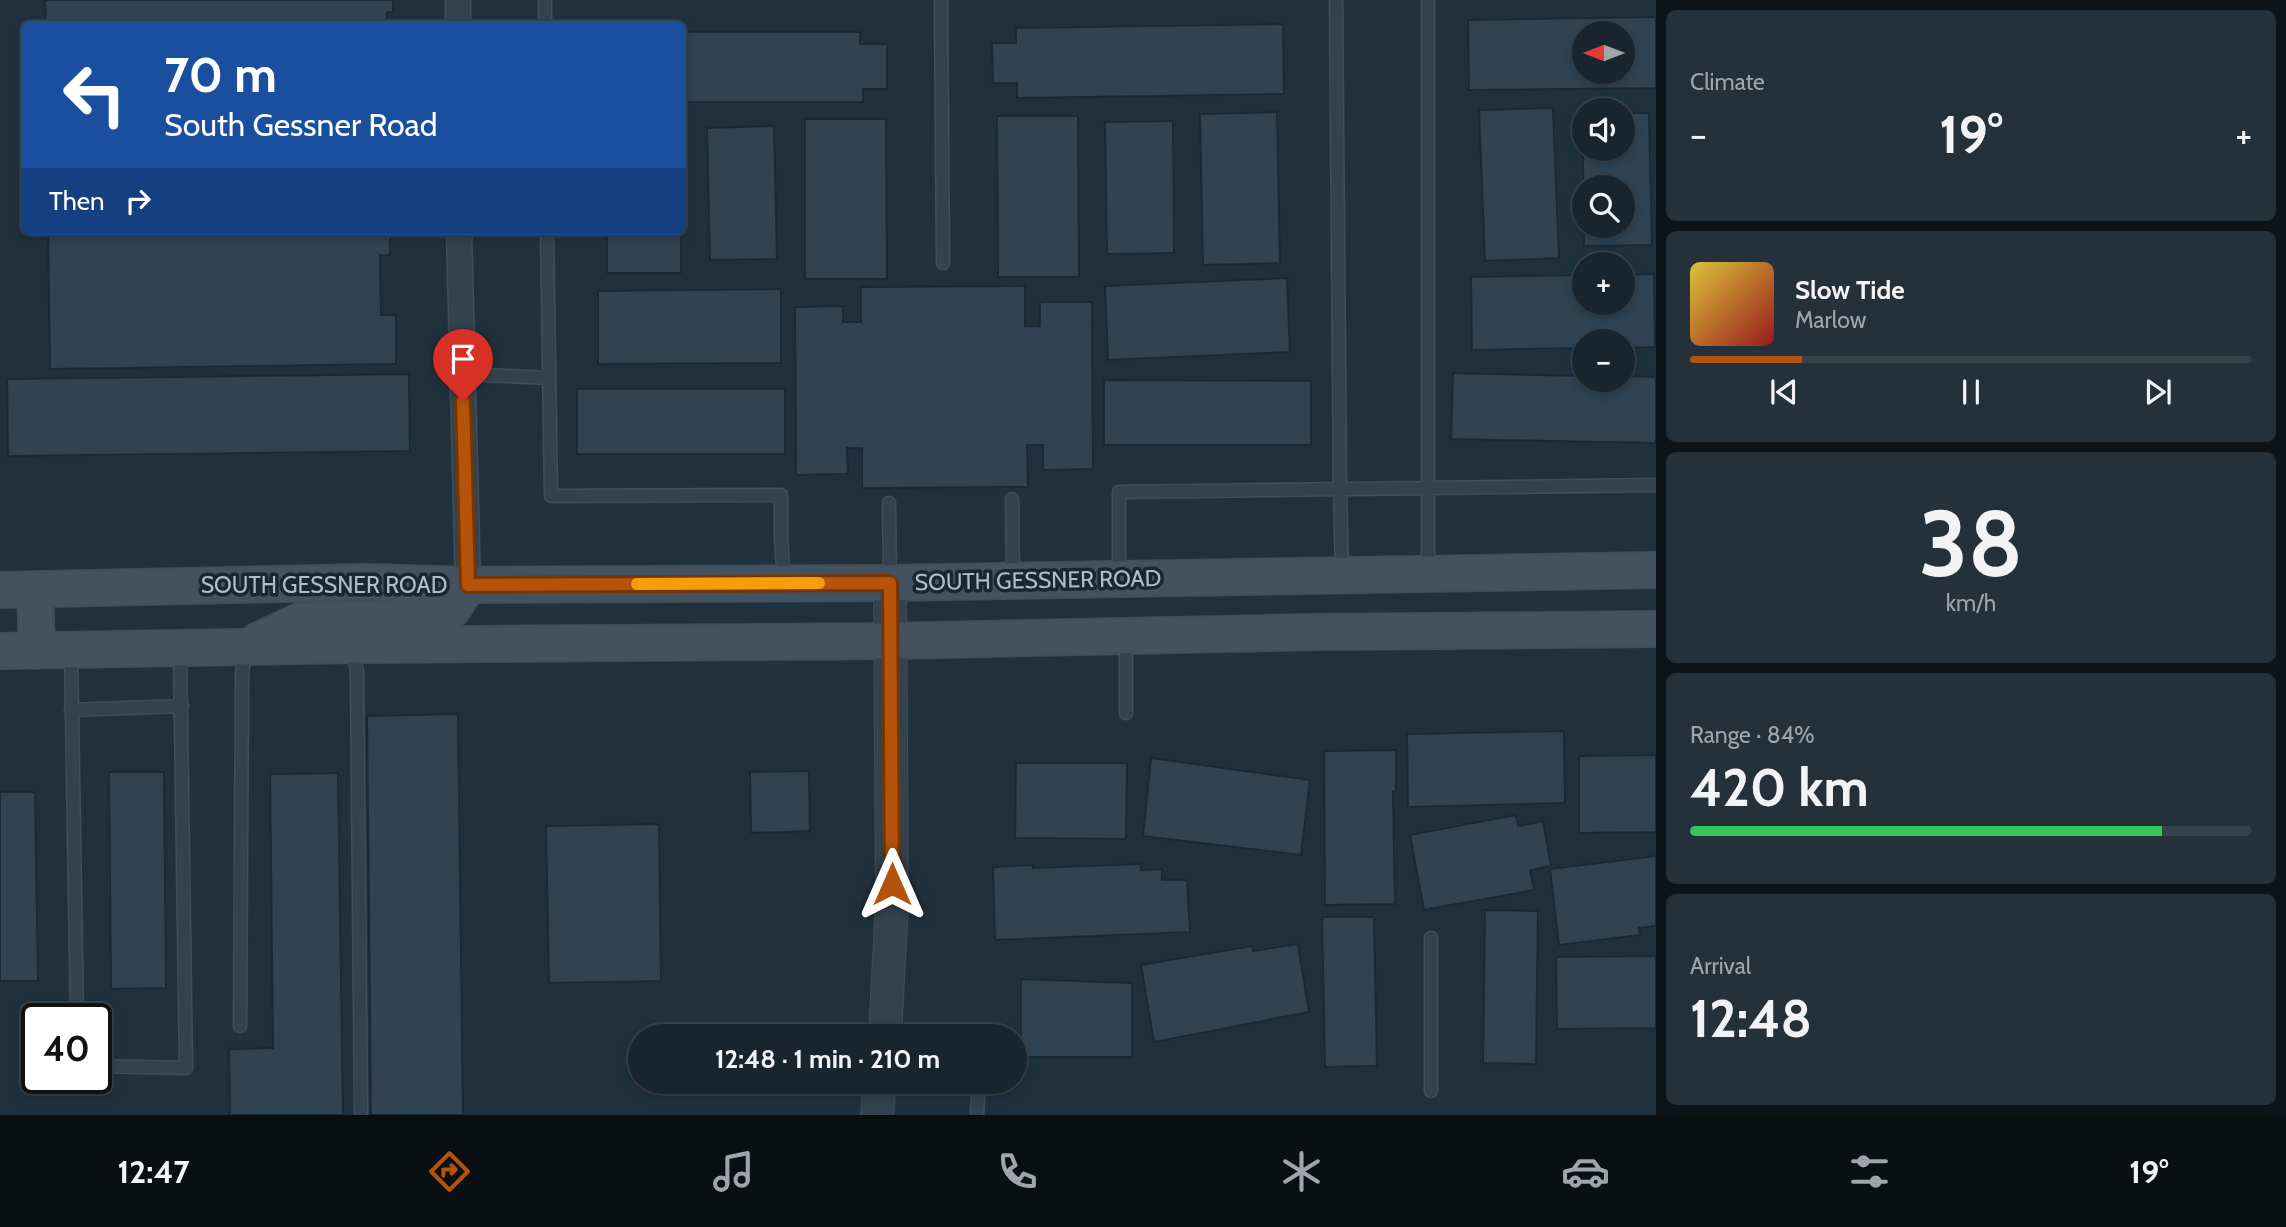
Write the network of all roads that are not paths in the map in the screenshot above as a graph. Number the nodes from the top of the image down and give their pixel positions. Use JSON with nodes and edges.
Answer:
{"nodes":[{"id":1,"x":458,"y":0,"type":"edge"},
{"id":2,"x":545,"y":0,"type":"edge"},
{"id":3,"x":941,"y":0,"type":"edge"},
{"id":4,"x":1336,"y":0,"type":"edge"},
{"id":5,"x":1428,"y":0,"type":"edge"},
{"id":6,"x":458,"y":21,"type":"edge"},
{"id":7,"x":545,"y":21,"type":"edge"},
{"id":8,"x":459,"y":235,"type":"edge"},
{"id":9,"x":547,"y":235,"type":"edge"},
{"id":10,"x":943,"y":263,"type":"dead end"},
{"id":11,"x":463,"y":374,"type":"junction"},
{"id":12,"x":549,"y":378,"type":"junction"},
{"id":13,"x":1656,"y":485,"type":"edge"},
{"id":14,"x":1429,"y":488,"type":"junction"},
{"id":15,"x":1340,"y":489,"type":"junction"},
{"id":16,"x":1012,"y":499,"type":"dead end"},
{"id":17,"x":889,"y":503,"type":"dead end"},
{"id":18,"x":1656,"y":570,"type":"edge"},
{"id":19,"x":1541,"y":572,"type":"junction"},
{"id":20,"x":1428,"y":575,"type":"junction"},
{"id":21,"x":1343,"y":576,"type":"junction"},
{"id":22,"x":1119,"y":579,"type":"junction"},
{"id":23,"x":1013,"y":581,"type":"junction"},
{"id":24,"x":784,"y":583,"type":"junction"},
{"id":25,"x":890,"y":583,"type":"junction"},
{"id":26,"x":468,"y":585,"type":"junction"},
{"id":27,"x":0,"y":590,"type":"edge"},
{"id":28,"x":35,"y":590,"type":"junction"},
{"id":29,"x":1656,"y":629,"type":"edge"},
{"id":30,"x":1541,"y":630,"type":"junction"},
{"id":31,"x":1125,"y":636,"type":"junction"},
{"id":32,"x":890,"y":641,"type":"junction"},
{"id":33,"x":353,"y":645,"type":"junction"},
{"id":34,"x":180,"y":647,"type":"junction"},
{"id":35,"x":245,"y":647,"type":"junction"},
{"id":36,"x":0,"y":651,"type":"edge"},
{"id":37,"x":54,"y":651,"type":"junction"},
{"id":38,"x":182,"y":706,"type":"junction"},
{"id":39,"x":71,"y":710,"type":"junction"},
{"id":40,"x":1126,"y":713,"type":"dead end"},
{"id":41,"x":1431,"y":938,"type":"dead end"},
{"id":42,"x":77,"y":1003,"type":"edge"},
{"id":43,"x":885,"y":1024,"type":"edge"},
{"id":44,"x":240,"y":1026,"type":"dead end"},
{"id":45,"x":112,"y":1066,"type":"edge"},
{"id":46,"x":1430,"y":1091,"type":"dead end"},
{"id":47,"x":879,"y":1094,"type":"edge"},
{"id":48,"x":978,"y":1096,"type":"dead end"},
{"id":49,"x":361,"y":1115,"type":"edge"},
{"id":50,"x":877,"y":1115,"type":"edge"},
{"id":51,"x":978,"y":1115,"type":"edge"}],
"edges":[{"from":1,"to":6,"type":"street"},
{"from":2,"to":7,"type":"lane"},
{"from":3,"to":10,"type":"lane"},
{"from":4,"to":15,"type":"lane"},
{"from":5,"to":14,"type":"lane"},
{"from":8,"to":11,"type":"street"},
{"from":9,"to":12,"type":"lane"},
{"from":11,"to":12,"type":"lane"},
{"from":11,"to":26,"type":"street"},
{"from":12,"to":24,"type":"lane"},
{"from":13,"to":14,"type":"lane"},
{"from":14,"to":15,"type":"lane"},
{"from":14,"to":20,"type":"lane"},
{"from":15,"to":21,"type":"lane"},
{"from":15,"to":22,"type":"lane"},
{"from":16,"to":23,"type":"lane"},
{"from":17,"to":25,"type":"lane"},
{"from":18,"to":19,"type":"main road","name":"SOUTH GESSNER ROAD"},
{"from":19,"to":20,"type":"main road","name":"SOUTH GESSNER ROAD"},
{"from":19,"to":30,"type":"main road"},
{"from":20,"to":21,"type":"main road","name":"SOUTH GESSNER ROAD"},
{"from":21,"to":22,"type":"main road","name":"SOUTH GESSNER ROAD"},
{"from":22,"to":23,"type":"main road","name":"SOUTH GESSNER ROAD"},
{"from":23,"to":25,"type":"main road","name":"SOUTH GESSNER ROAD"},
{"from":24,"to":25,"type":"main road","name":"SOUTH GESSNER ROAD"},
{"from":24,"to":26,"type":"main road","name":"SOUTH GESSNER ROAD"},
{"from":25,"to":32,"type":"street"},
{"from":26,"to":28,"type":"main road","name":"SOUTH GESSNER ROAD"},
{"from":26,"to":35,"type":"main road"},
{"from":27,"to":28,"type":"main road","name":"SOUTH GESSNER ROAD"},
{"from":28,"to":37,"type":"main road"},
{"from":29,"to":30,"type":"main road"},
{"from":30,"to":31,"type":"main road"},
{"from":31,"to":32,"type":"main road"},
{"from":31,"to":40,"type":"lane"},
{"from":32,"to":33,"type":"main road"},
{"from":32,"to":43,"type":"street"},
{"from":33,"to":35,"type":"main road"},
{"from":33,"to":49,"type":"lane"},
{"from":34,"to":35,"type":"main road"},
{"from":34,"to":37,"type":"main road"},
{"from":34,"to":38,"type":"lane"},
{"from":35,"to":44,"type":"lane"},
{"from":36,"to":37,"type":"main road"},
{"from":37,"to":39,"type":"lane"},
{"from":38,"to":39,"type":"lane"},
{"from":38,"to":45,"type":"lane"},
{"from":39,"to":42,"type":"lane"},
{"from":41,"to":46,"type":"lane"},
{"from":47,"to":50,"type":"street"},
{"from":48,"to":51,"type":"lane"}]}
